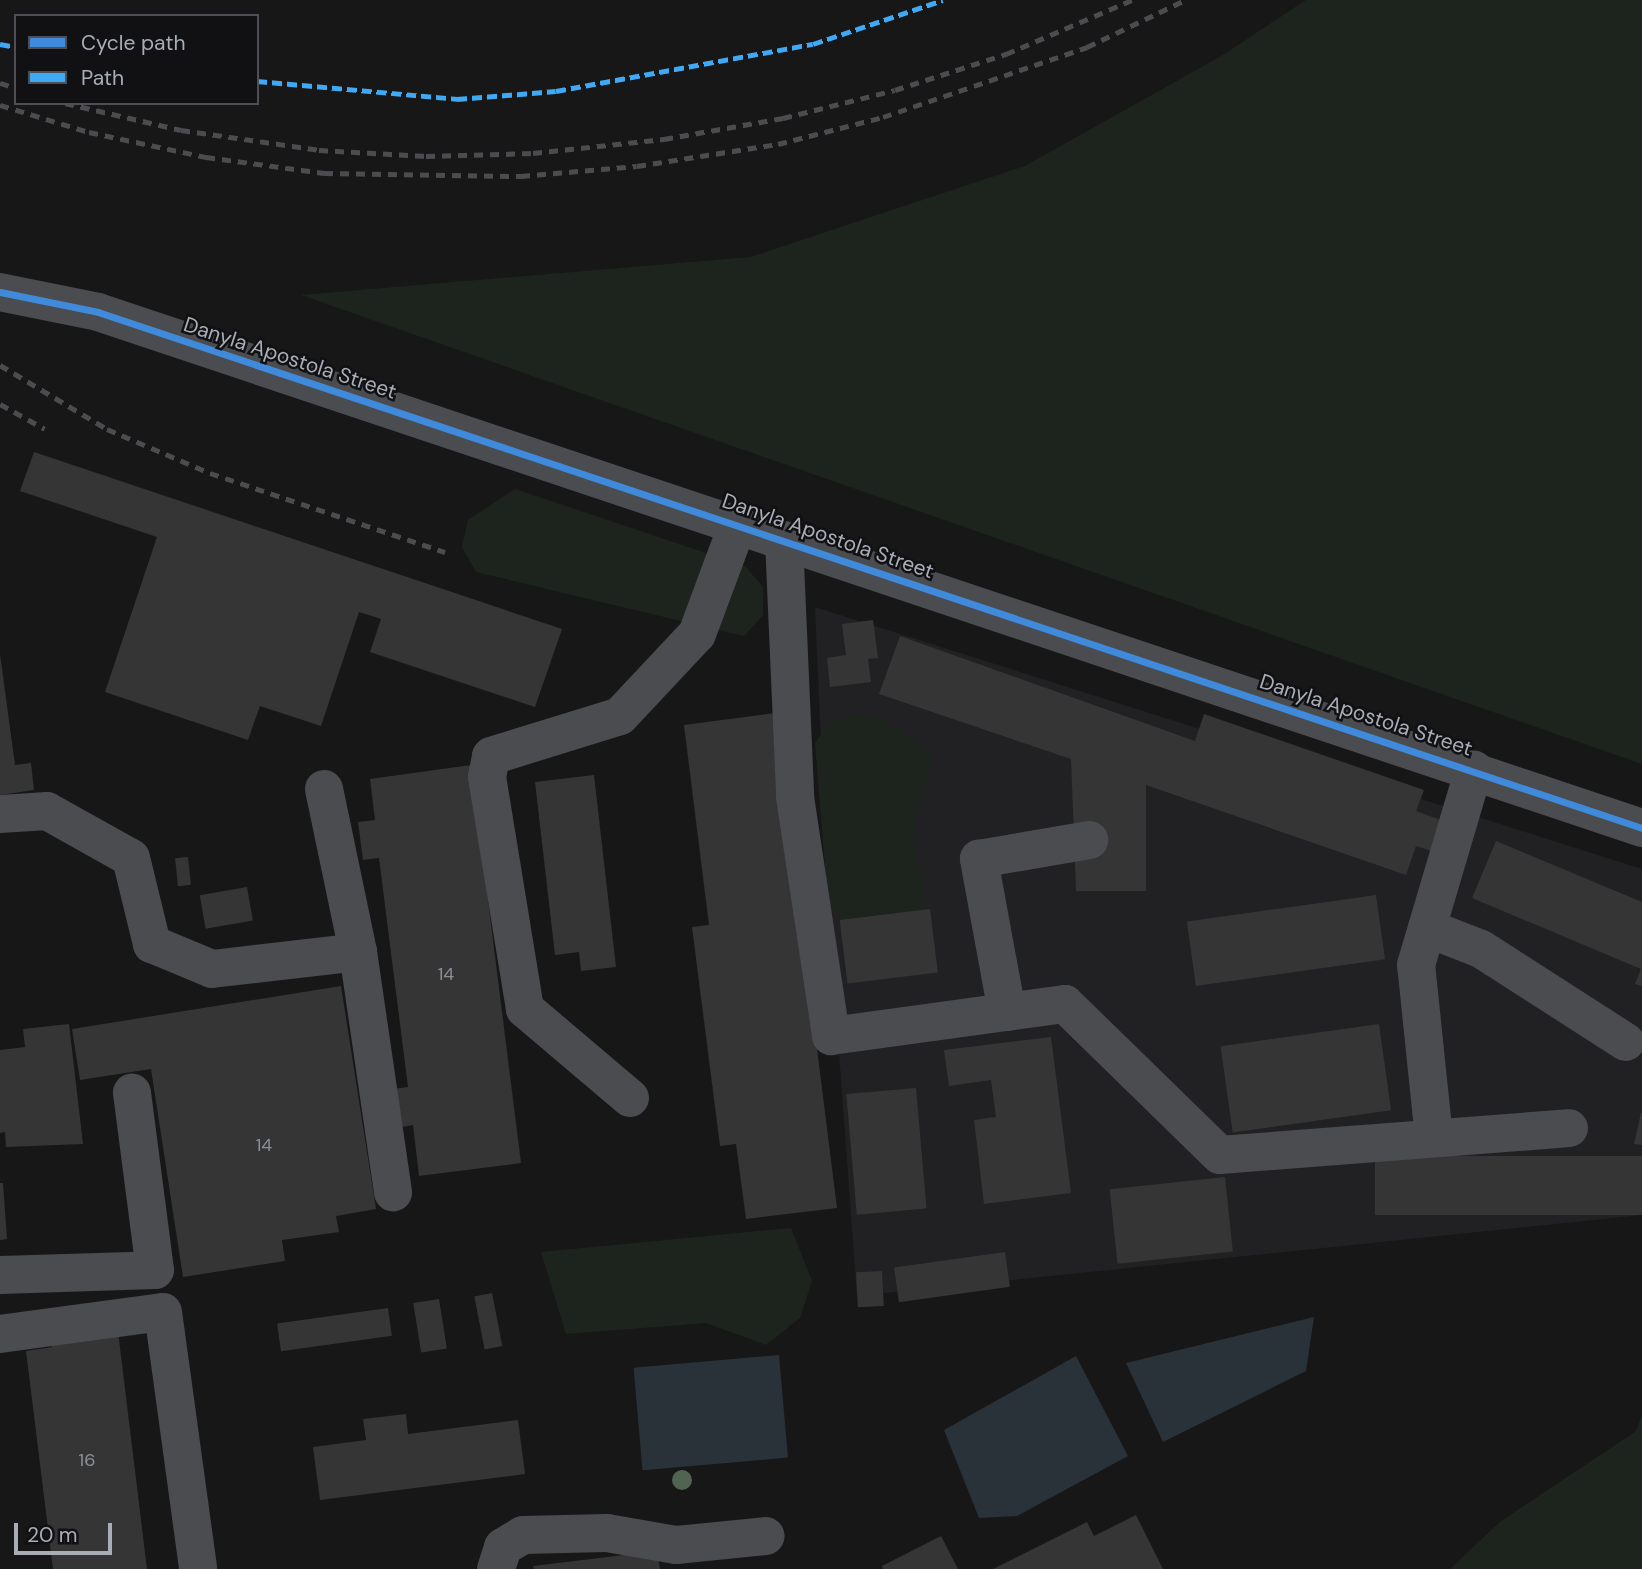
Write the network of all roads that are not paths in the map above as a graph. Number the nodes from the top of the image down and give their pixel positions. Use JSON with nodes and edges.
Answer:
{"nodes":[{"id":1,"x":0,"y":292,"type":"edge"},
{"id":2,"x":738,"y":524,"type":"junction"},
{"id":3,"x":784,"y":540,"type":"junction"},
{"id":4,"x":1474,"y":769,"type":"junction"},
{"id":5,"x":324,"y":789,"type":"dead end"},
{"id":6,"x":0,"y":814,"type":"edge"},
{"id":7,"x":1642,"y":828,"type":"edge"},
{"id":8,"x":1089,"y":840,"type":"dead end"},
{"id":9,"x":1427,"y":928,"type":"junction"},
{"id":10,"x":358,"y":952,"type":"junction"},
{"id":11,"x":1007,"y":1012,"type":"junction"},
{"id":12,"x":1626,"y":1042,"type":"dead end"},
{"id":13,"x":132,"y":1092,"type":"dead end"},
{"id":14,"x":630,"y":1098,"type":"dead end"},
{"id":15,"x":1569,"y":1128,"type":"dead end"},
{"id":16,"x":1434,"y":1138,"type":"junction"},
{"id":17,"x":393,"y":1192,"type":"dead end"},
{"id":18,"x":0,"y":1275,"type":"edge"},
{"id":19,"x":0,"y":1334,"type":"edge"},
{"id":20,"x":766,"y":1536,"type":"dead end"},
{"id":21,"x":198,"y":1569,"type":"edge"},
{"id":22,"x":496,"y":1569,"type":"edge"}],
"edges":[{"from":1,"to":2,"type":"street","name":"Danyla Apostola Street"},
{"from":2,"to":3,"type":"street","name":"Danyla Apostola Street"},
{"from":2,"to":14,"type":"street"},
{"from":3,"to":4,"type":"street","name":"Danyla Apostola Street"},
{"from":3,"to":11,"type":"street"},
{"from":4,"to":7,"type":"street","name":"Danyla Apostola Street"},
{"from":4,"to":9,"type":"street"},
{"from":5,"to":10,"type":"street"},
{"from":6,"to":10,"type":"street"},
{"from":8,"to":11,"type":"street"},
{"from":9,"to":12,"type":"street"},
{"from":9,"to":16,"type":"street"},
{"from":10,"to":17,"type":"street"},
{"from":11,"to":16,"type":"street"},
{"from":13,"to":18,"type":"street"},
{"from":15,"to":16,"type":"street"},
{"from":19,"to":21,"type":"street"},
{"from":20,"to":22,"type":"street"}]}
